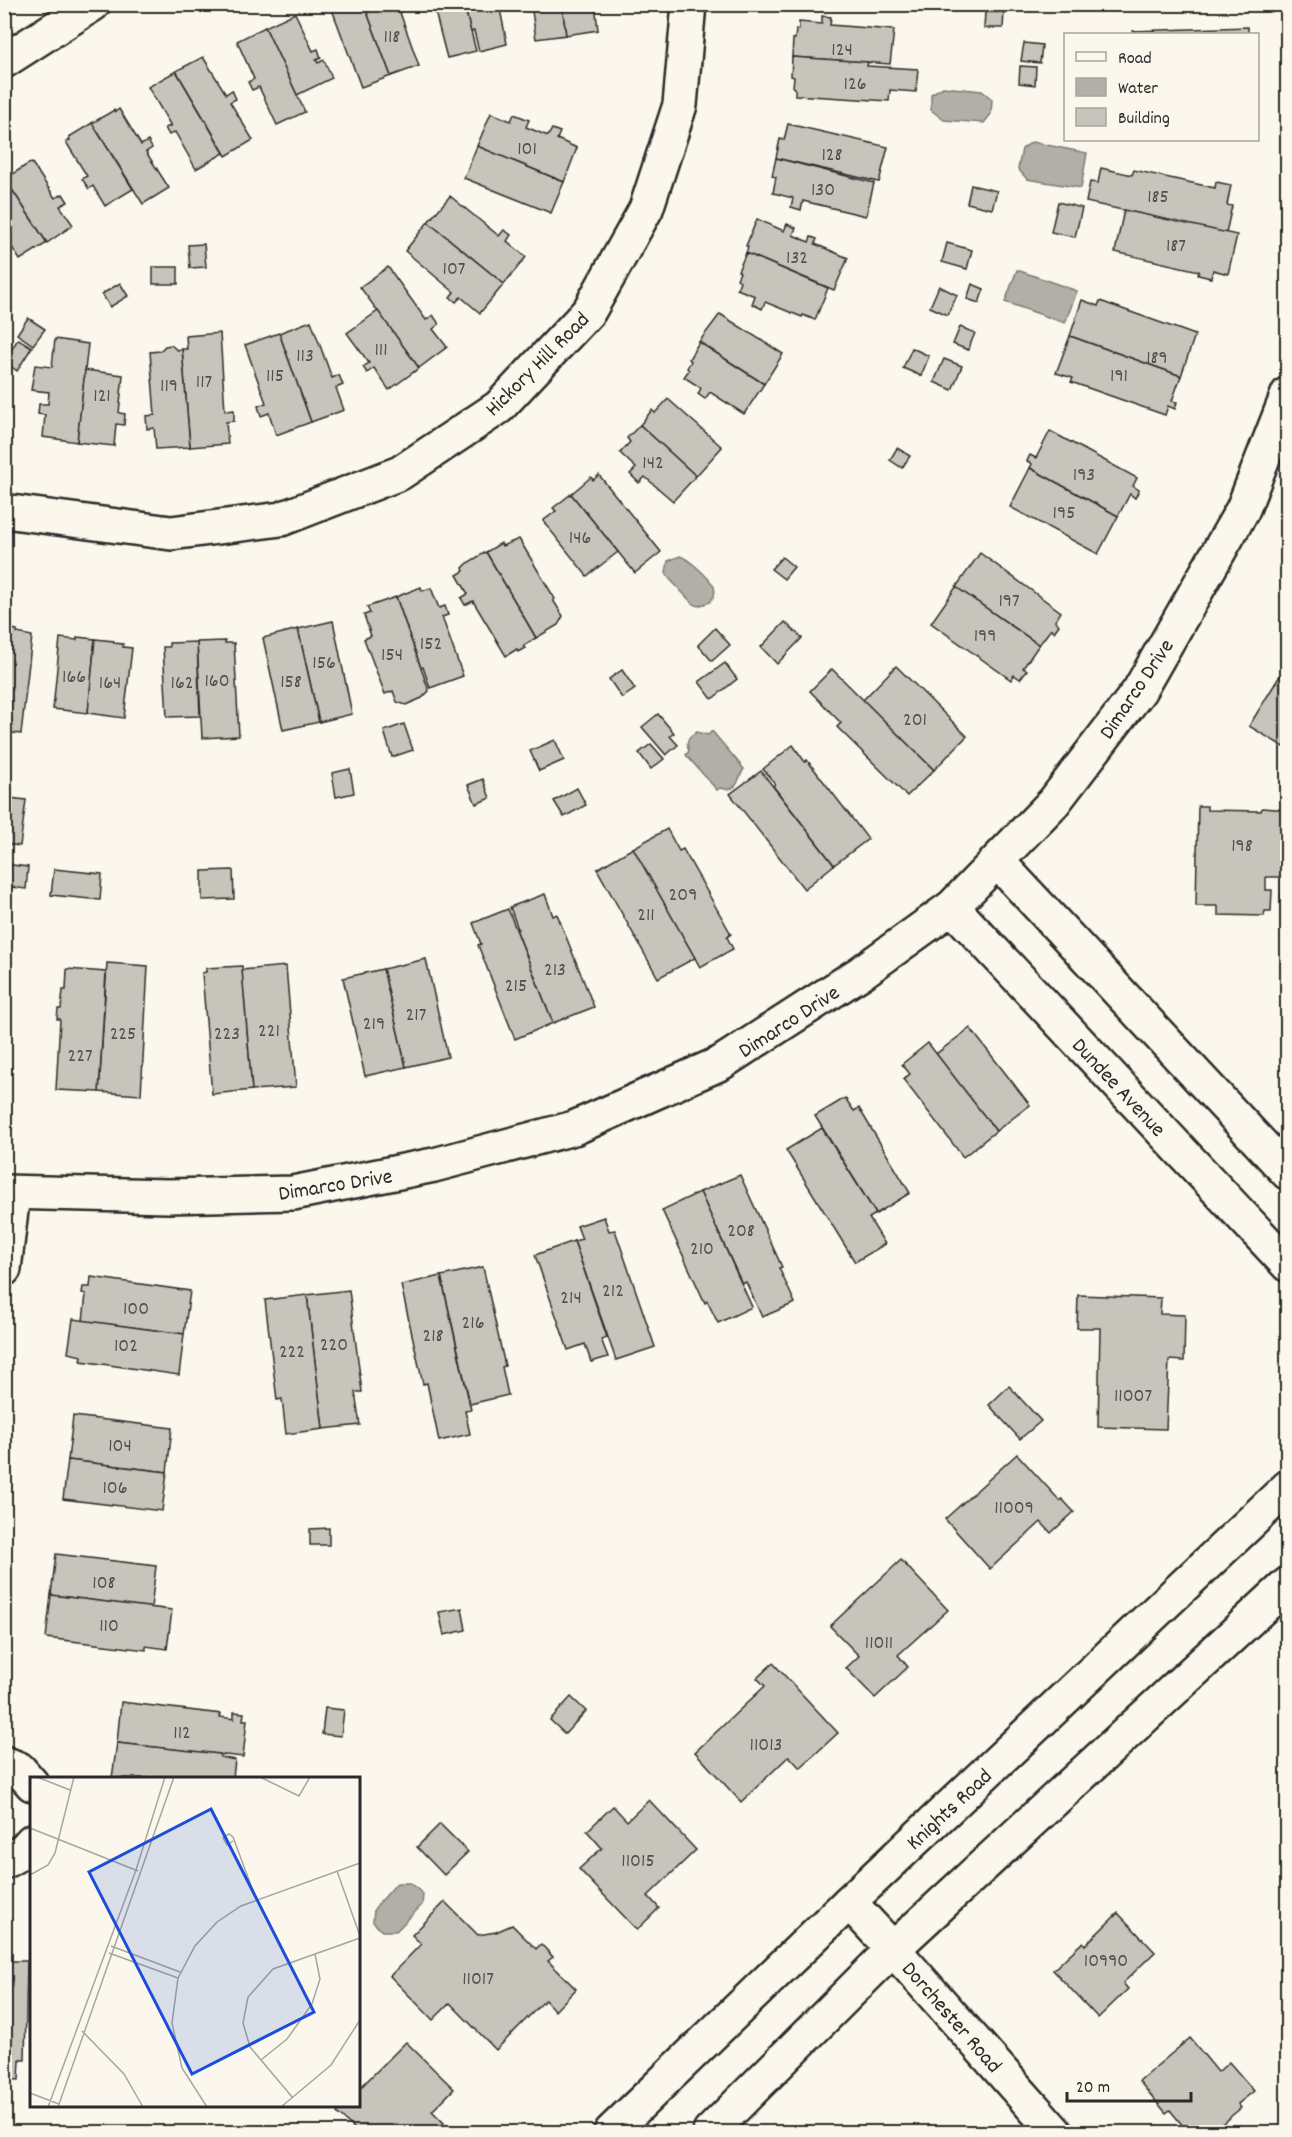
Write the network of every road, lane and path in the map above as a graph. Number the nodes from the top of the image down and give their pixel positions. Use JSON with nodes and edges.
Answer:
{"nodes":[{"id":1,"x":93,"y":4,"type":"edge"},
{"id":2,"x":689,"y":4,"type":"edge"},
{"id":3,"x":4,"y":61,"type":"edge"},
{"id":4,"x":1287,"y":394,"type":"edge"},
{"id":5,"x":4,"y":512,"type":"edge"},
{"id":6,"x":998,"y":862,"type":"junction"},
{"id":7,"x":952,"y":907,"type":"junction"},
{"id":8,"x":1287,"y":1173,"type":"edge"},
{"id":9,"x":9,"y":1193,"type":"edge"},
{"id":10,"x":1287,"y":1265,"type":"edge"},
{"id":11,"x":4,"y":1269,"type":"edge"},
{"id":12,"x":1287,"y":1487,"type":"edge"},
{"id":13,"x":1287,"y":1584,"type":"edge"},
{"id":14,"x":4,"y":1763,"type":"edge"},
{"id":15,"x":30,"y":1782,"type":"edge"},
{"id":16,"x":30,"y":1842,"type":"edge"},
{"id":17,"x":4,"y":1862,"type":"edge"},
{"id":18,"x":849,"y":1902,"type":"junction"},
{"id":19,"x":893,"y":1949,"type":"junction"},
{"id":20,"x":611,"y":2133,"type":"edge"},
{"id":21,"x":710,"y":2133,"type":"edge"},
{"id":22,"x":1055,"y":2133,"type":"edge"}],
"edges":[{"from":1,"to":3,"type":"street"},
{"from":2,"to":5,"type":"street","name":"Hickory Hill Road"},
{"from":4,"to":6,"type":"street","name":"Dimarco Drive"},
{"from":6,"to":7,"type":"street","name":"Dimarco Drive"},
{"from":6,"to":8,"type":"street"},
{"from":7,"to":9,"type":"street","name":"Dimarco Drive"},
{"from":7,"to":10,"type":"street","name":"Dundee Avenue"},
{"from":9,"to":11,"type":"street"},
{"from":12,"to":18,"type":"street","name":"Knights Road"},
{"from":13,"to":19,"type":"street"},
{"from":14,"to":15,"type":"street"},
{"from":16,"to":17,"type":"street"},
{"from":18,"to":19,"type":"street","name":"Dorchester Road"},
{"from":18,"to":20,"type":"street","name":"Knights Road"},
{"from":19,"to":21,"type":"street"},
{"from":19,"to":22,"type":"street","name":"Dorchester Road"}]}
